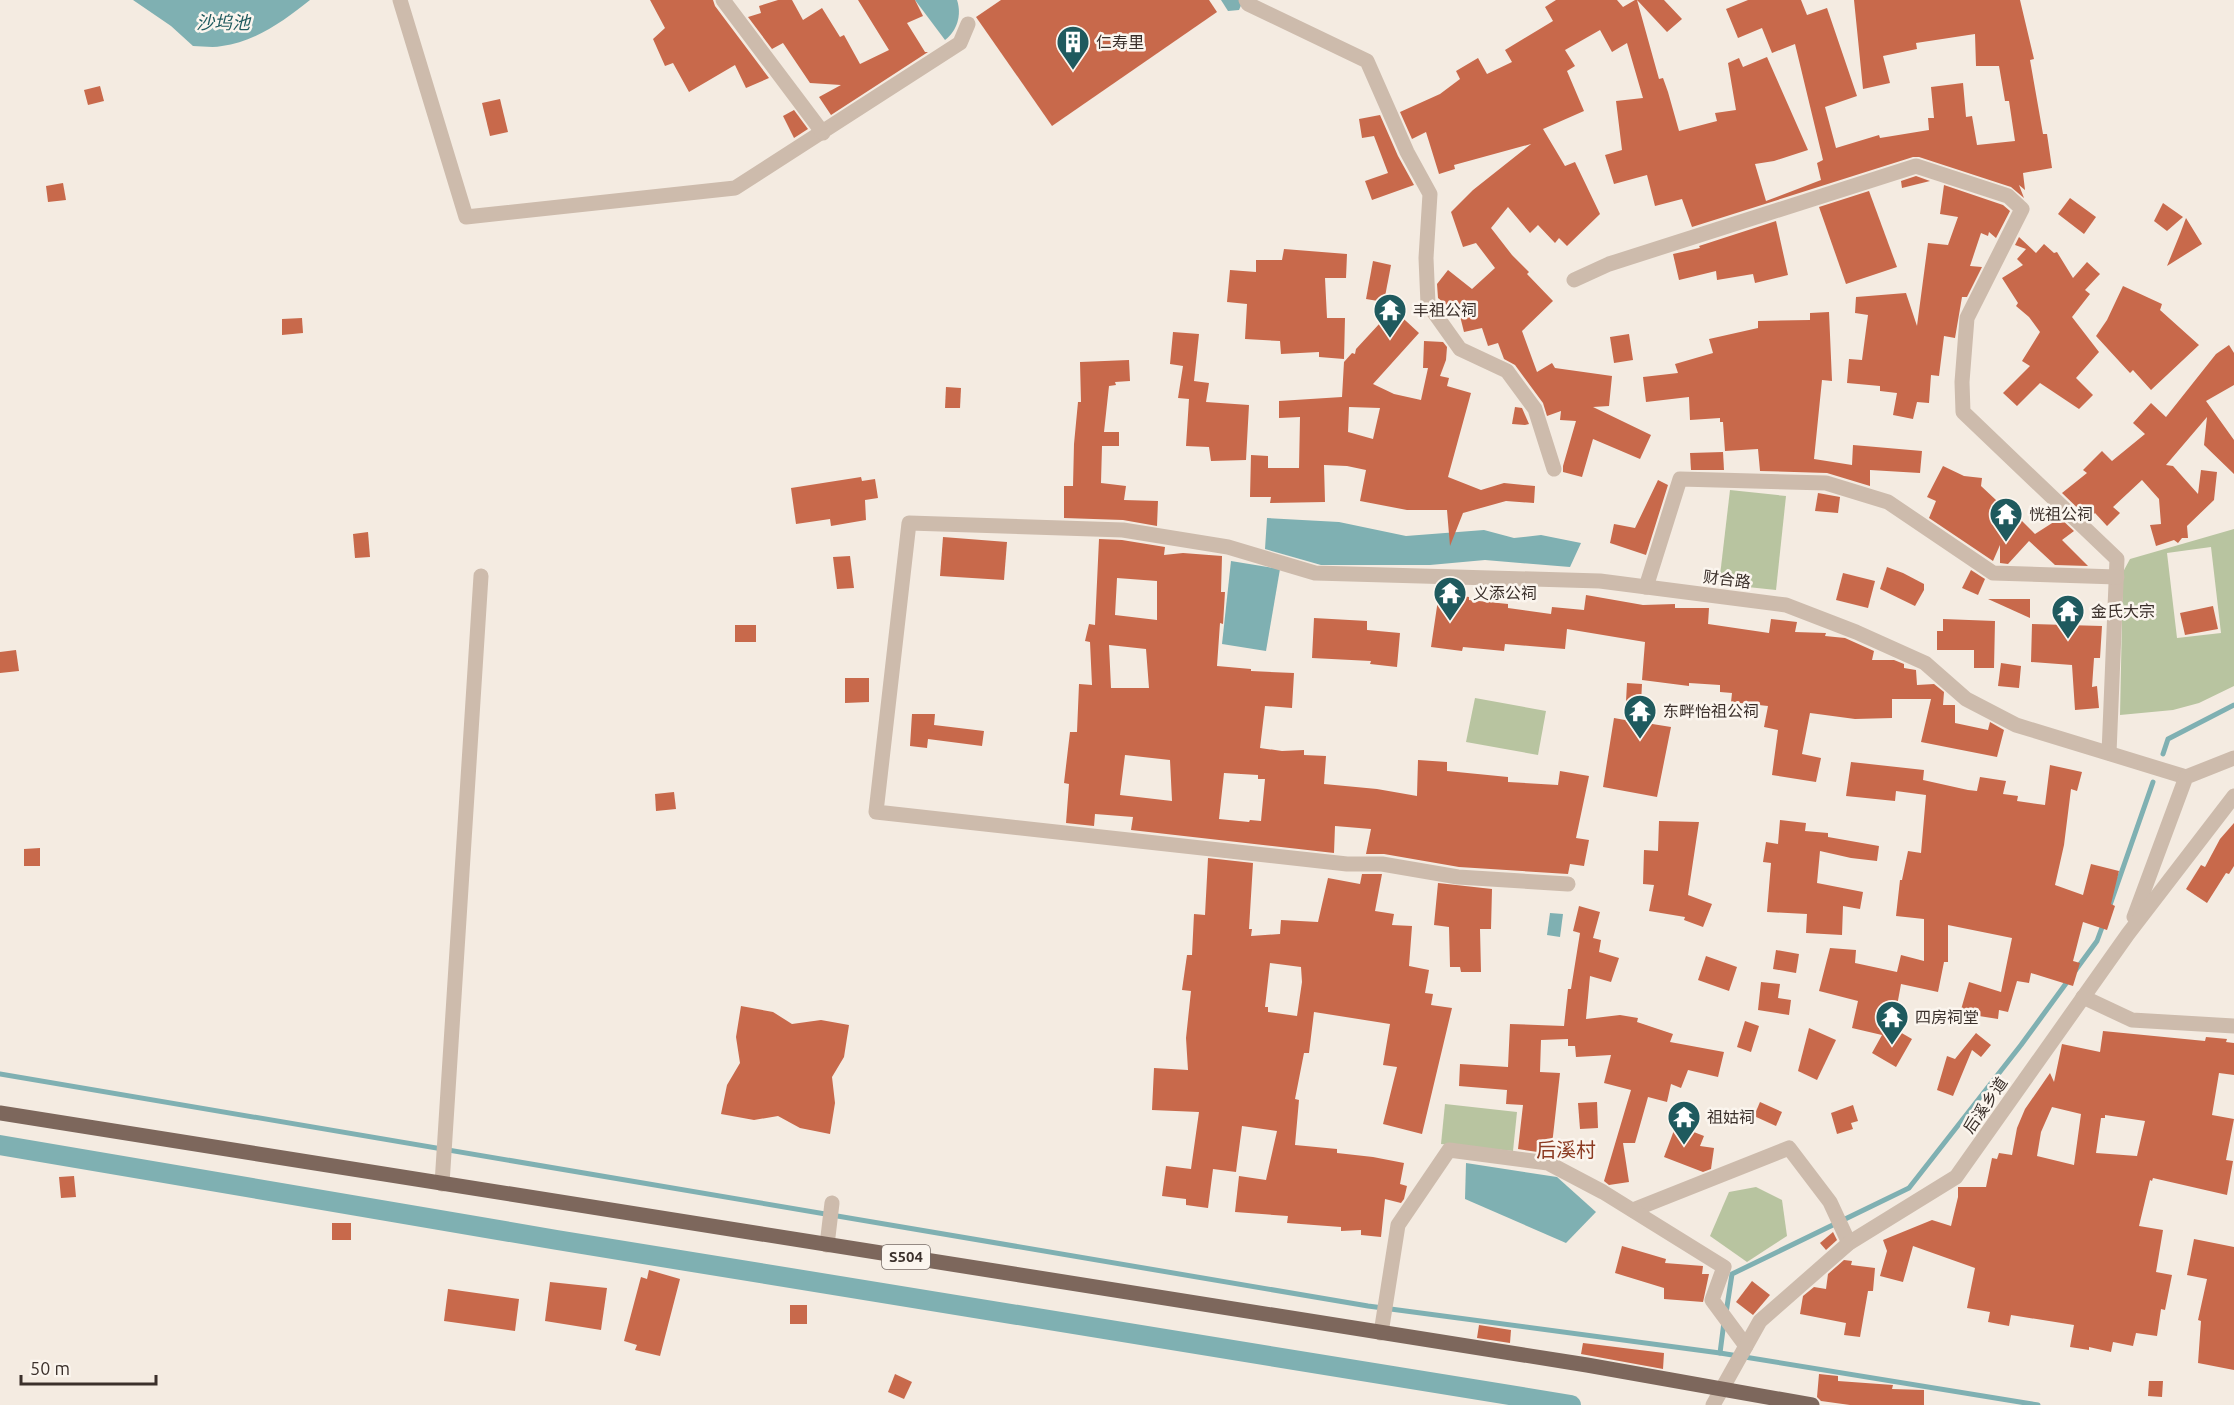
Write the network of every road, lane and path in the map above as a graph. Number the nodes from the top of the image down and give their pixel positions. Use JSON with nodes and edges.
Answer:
{"nodes":[{"id":1,"x":400,"y":0,"type":"edge"},
{"id":2,"x":723,"y":0,"type":"edge"},
{"id":3,"x":1246,"y":0,"type":"edge"},
{"id":4,"x":968,"y":24,"type":"dead end"},
{"id":5,"x":823,"y":133,"type":"junction"},
{"id":6,"x":1574,"y":280,"type":"dead end"},
{"id":7,"x":1554,"y":469,"type":"dead end"},
{"id":8,"x":481,"y":576,"type":"dead end"},
{"id":9,"x":2116,"y":577,"type":"junction"},
{"id":10,"x":1646,"y":587,"type":"junction"},
{"id":11,"x":2109,"y":753,"type":"junction"},
{"id":12,"x":2234,"y":758,"type":"edge"},
{"id":13,"x":2187,"y":777,"type":"junction"},
{"id":14,"x":2234,"y":796,"type":"edge"},
{"id":15,"x":1568,"y":884,"type":"dead end"},
{"id":16,"x":2128,"y":934,"type":"junction"},
{"id":17,"x":2083,"y":997,"type":"junction"},
{"id":18,"x":2234,"y":1026,"type":"edge"},
{"id":19,"x":0,"y":1113,"type":"edge"},
{"id":20,"x":442,"y":1184,"type":"junction"},
{"id":21,"x":831,"y":1203,"type":"dead end"},
{"id":22,"x":1633,"y":1210,"type":"junction"},
{"id":23,"x":1842,"y":1229,"type":"junction"},
{"id":24,"x":827,"y":1245,"type":"junction"},
{"id":25,"x":1382,"y":1326,"type":"junction"},
{"id":26,"x":1746,"y":1346,"type":"junction"},
{"id":27,"x":1723,"y":1390,"type":"junction"},
{"id":28,"x":1713,"y":1405,"type":"edge"},
{"id":29,"x":1812,"y":1405,"type":"edge"}],
"edges":[{"from":1,"to":5,"type":"street"},
{"from":2,"to":5,"type":"street"},
{"from":3,"to":7,"type":"street"},
{"from":4,"to":5,"type":"street"},
{"from":6,"to":9,"type":"street"},
{"from":8,"to":20,"type":"street"},
{"from":9,"to":10,"type":"street"},
{"from":9,"to":11,"type":"street"},
{"from":10,"to":11,"type":"street","name":"财合路"},
{"from":10,"to":15,"type":"street","name":"财合路"},
{"from":11,"to":13,"type":"street","name":"财合路"},
{"from":12,"to":13,"type":"street"},
{"from":13,"to":16,"type":"street"},
{"from":14,"to":16,"type":"street","name":"后溪乡道"},
{"from":16,"to":17,"type":"street","name":"后溪乡道"},
{"from":17,"to":18,"type":"street"},
{"from":17,"to":23,"type":"street","name":"后溪乡道"},
{"from":19,"to":20,"type":"main road","number":"S504"},
{"from":20,"to":24,"type":"main road","number":"S504"},
{"from":21,"to":24,"type":"street"},
{"from":22,"to":23,"type":"street"},
{"from":22,"to":25,"type":"street"},
{"from":22,"to":26,"type":"street"},
{"from":23,"to":26,"type":"street","name":"后溪乡道"},
{"from":24,"to":25,"type":"main road","number":"S504"},
{"from":25,"to":27,"type":"main road","number":"S504"},
{"from":26,"to":27,"type":"street","name":"后溪乡道"},
{"from":27,"to":28,"type":"street","name":"后溪乡道"},
{"from":27,"to":29,"type":"main road","number":"S504"}]}
